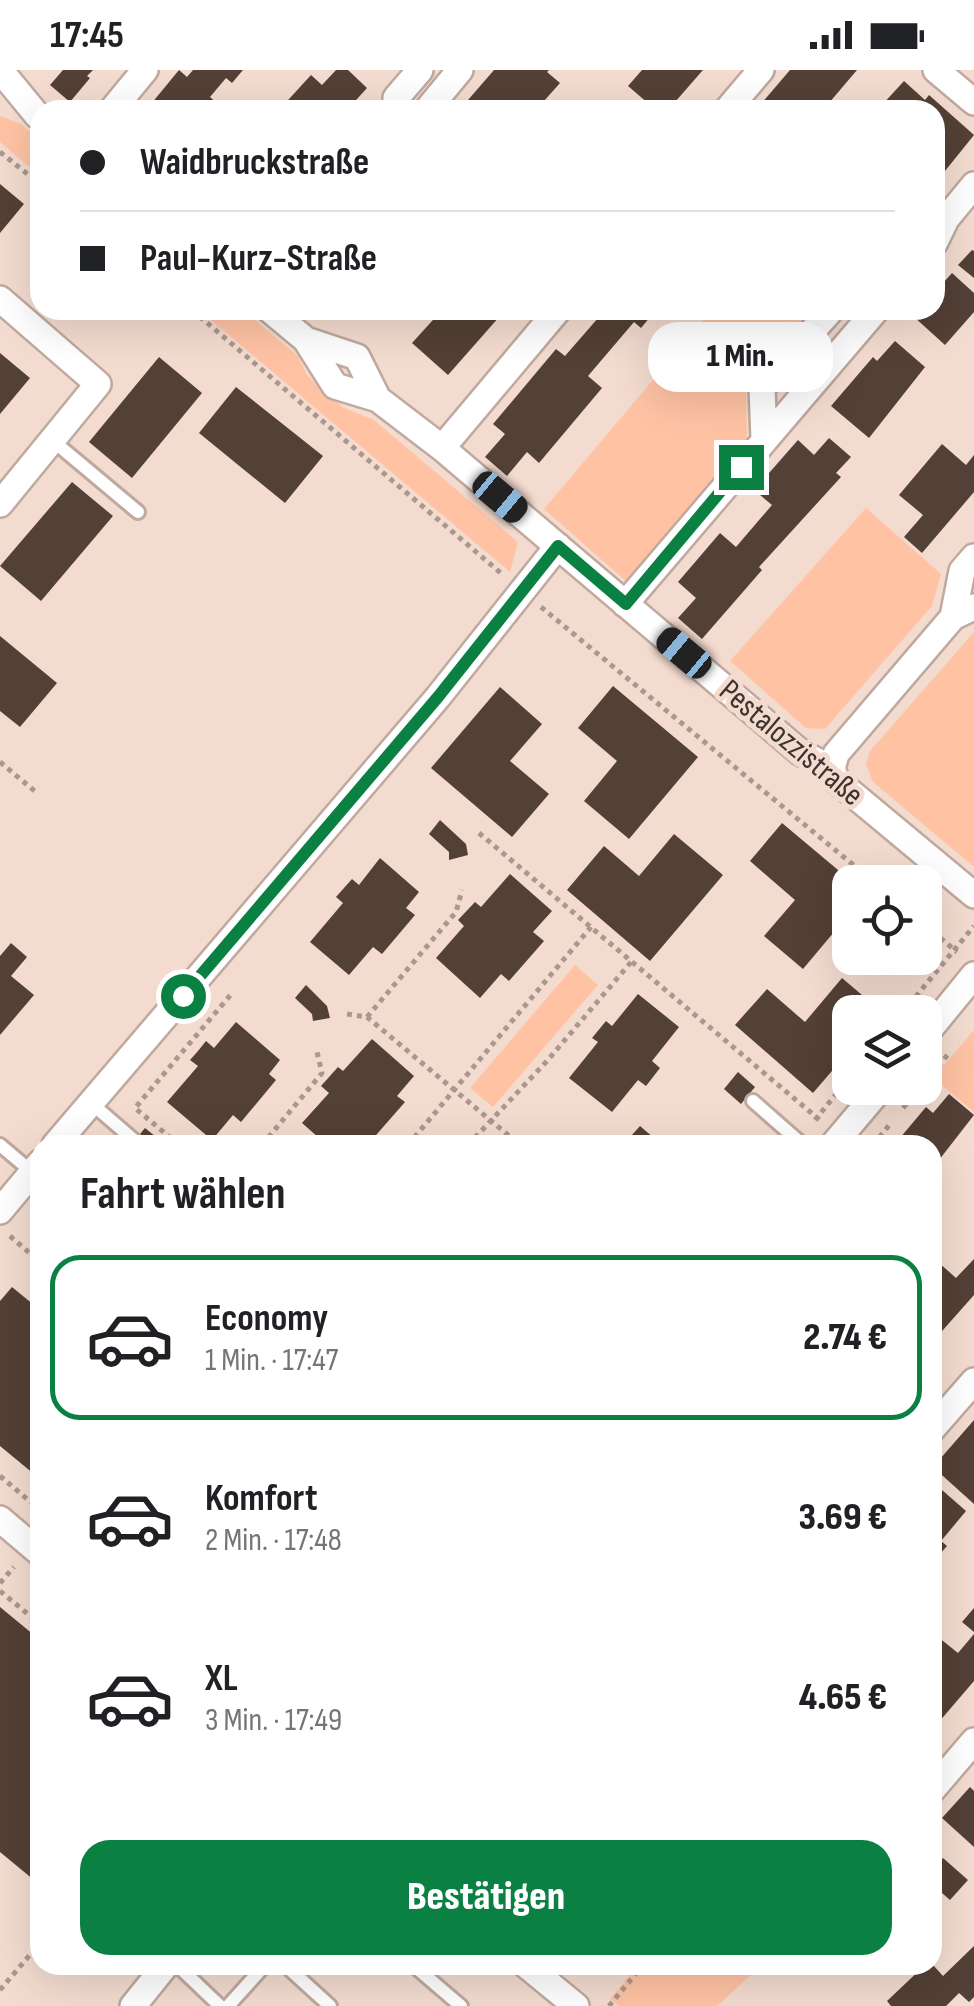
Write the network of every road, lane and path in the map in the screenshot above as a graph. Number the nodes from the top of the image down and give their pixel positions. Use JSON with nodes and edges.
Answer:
{"nodes":[{"id":1,"x":0,"y":70,"type":"edge"},
{"id":2,"x":145,"y":70,"type":"edge"},
{"id":3,"x":420,"y":70,"type":"edge"},
{"id":4,"x":460,"y":70,"type":"edge"},
{"id":5,"x":761,"y":70,"type":"edge"},
{"id":6,"x":936,"y":70,"type":"edge"},
{"id":7,"x":0,"y":94,"type":"edge"},
{"id":8,"x":120,"y":100,"type":"edge"},
{"id":9,"x":396,"y":100,"type":"edge"},
{"id":10,"x":435,"y":100,"type":"edge"},
{"id":11,"x":736,"y":100,"type":"edge"},
{"id":12,"x":974,"y":102,"type":"edge"},
{"id":13,"x":30,"y":106,"type":"edge"},
{"id":14,"x":30,"y":111,"type":"edge"},
{"id":15,"x":0,"y":152,"type":"edge"},
{"id":16,"x":30,"y":176,"type":"edge"},
{"id":17,"x":974,"y":185,"type":"edge"},
{"id":18,"x":945,"y":220,"type":"edge"},
{"id":19,"x":0,"y":299,"type":"edge"},
{"id":20,"x":282,"y":320,"type":"edge"},
{"id":21,"x":550,"y":320,"type":"edge"},
{"id":22,"x":822,"y":320,"type":"edge"},
{"id":23,"x":867,"y":320,"type":"edge"},
{"id":24,"x":764,"y":439,"type":"junction"},
{"id":25,"x":52,"y":440,"type":"junction"},
{"id":26,"x":442,"y":448,"type":"junction"},
{"id":27,"x":0,"y":504,"type":"edge"},
{"id":28,"x":138,"y":512,"type":"dead end"},
{"id":29,"x":558,"y":546,"type":"junction"},
{"id":30,"x":974,"y":557,"type":"edge"},
{"id":31,"x":626,"y":604,"type":"junction"},
{"id":32,"x":963,"y":612,"type":"edge"},
{"id":33,"x":0,"y":762,"type":"edge"},
{"id":34,"x":832,"y":770,"type":"junction"},
{"id":35,"x":37,"y":793,"type":"dead end"},
{"id":36,"x":480,"y":833,"type":"dead end"},
{"id":37,"x":462,"y":890,"type":"dead end"},
{"id":38,"x":974,"y":895,"type":"edge"},
{"id":39,"x":974,"y":926,"type":"edge"},
{"id":40,"x":591,"y":927,"type":"junction"},
{"id":41,"x":942,"y":939,"type":"edge"},
{"id":42,"x":955,"y":949,"type":"junction"},
{"id":43,"x":632,"y":961,"type":"junction"},
{"id":44,"x":969,"y":966,"type":"edge"},
{"id":45,"x":233,"y":992,"type":"dead end"},
{"id":46,"x":917,"y":995,"type":"edge"},
{"id":47,"x":942,"y":1008,"type":"edge"},
{"id":48,"x":347,"y":1014,"type":"dead end"},
{"id":49,"x":368,"y":1018,"type":"junction"},
{"id":50,"x":317,"y":1052,"type":"dead end"},
{"id":51,"x":454,"y":1090,"type":"junction"},
{"id":52,"x":832,"y":1099,"type":"edge"},
{"id":53,"x":753,"y":1101,"type":"dead end"},
{"id":54,"x":91,"y":1103,"type":"junction"},
{"id":55,"x":867,"y":1105,"type":"edge"},
{"id":56,"x":817,"y":1118,"type":"junction"},
{"id":57,"x":491,"y":1120,"type":"junction"},
{"id":58,"x":64,"y":1135,"type":"edge"},
{"id":59,"x":129,"y":1135,"type":"edge"},
{"id":60,"x":167,"y":1135,"type":"edge"},
{"id":61,"x":270,"y":1135,"type":"edge"},
{"id":62,"x":416,"y":1135,"type":"edge"},
{"id":63,"x":477,"y":1135,"type":"edge"},
{"id":64,"x":508,"y":1135,"type":"edge"},
{"id":65,"x":791,"y":1135,"type":"edge"},
{"id":66,"x":805,"y":1135,"type":"edge"},
{"id":67,"x":832,"y":1135,"type":"edge"},
{"id":68,"x":842,"y":1135,"type":"edge"},
{"id":69,"x":0,"y":1146,"type":"edge"},
{"id":70,"x":30,"y":1164,"type":"edge"},
{"id":71,"x":30,"y":1175,"type":"edge"},
{"id":72,"x":0,"y":1211,"type":"edge"},
{"id":73,"x":0,"y":1228,"type":"edge"},
{"id":74,"x":30,"y":1254,"type":"edge"},
{"id":75,"x":974,"y":1381,"type":"edge"},
{"id":76,"x":942,"y":1418,"type":"edge"},
{"id":77,"x":0,"y":1476,"type":"edge"},
{"id":78,"x":30,"y":1502,"type":"edge"},
{"id":79,"x":0,"y":1519,"type":"edge"},
{"id":80,"x":30,"y":1544,"type":"edge"},
{"id":81,"x":16,"y":1566,"type":"dead end"},
{"id":82,"x":0,"y":1587,"type":"edge"},
{"id":83,"x":30,"y":1615,"type":"edge"},
{"id":84,"x":974,"y":1741,"type":"edge"},
{"id":85,"x":942,"y":1778,"type":"edge"},
{"id":86,"x":30,"y":1954,"type":"edge"},
{"id":87,"x":158,"y":1975,"type":"edge"},
{"id":88,"x":188,"y":1975,"type":"edge"},
{"id":89,"x":256,"y":1975,"type":"edge"},
{"id":90,"x":296,"y":1975,"type":"edge"},
{"id":91,"x":425,"y":1975,"type":"edge"},
{"id":92,"x":538,"y":1975,"type":"edge"},
{"id":93,"x":635,"y":1975,"type":"edge"},
{"id":94,"x":0,"y":1990,"type":"edge"},
{"id":95,"x":133,"y":2006,"type":"edge"},
{"id":96,"x":220,"y":2006,"type":"edge"},
{"id":97,"x":228,"y":2006,"type":"edge"},
{"id":98,"x":330,"y":2006,"type":"edge"},
{"id":99,"x":461,"y":2006,"type":"edge"},
{"id":100,"x":576,"y":2006,"type":"edge"},
{"id":101,"x":609,"y":2006,"type":"edge"}],
"edges":[{"from":1,"to":13,"type":"street"},
{"from":2,"to":8,"type":"street"},
{"from":3,"to":9,"type":"street"},
{"from":4,"to":10,"type":"street"},
{"from":5,"to":11,"type":"street"},
{"from":6,"to":12,"type":"street"},
{"from":7,"to":14,"type":"street"},
{"from":15,"to":16,"type":"path"},
{"from":17,"to":18,"type":"street"},
{"from":19,"to":25,"type":"street"},
{"from":20,"to":26,"type":"street","name":"Pestalozzistraße"},
{"from":21,"to":26,"type":"street"},
{"from":22,"to":24,"type":"street"},
{"from":23,"to":24,"type":"street"},
{"from":24,"to":31,"type":"street"},
{"from":25,"to":27,"type":"street"},
{"from":25,"to":28,"type":"lane"},
{"from":26,"to":29,"type":"street","name":"Pestalozzistraße"},
{"from":29,"to":31,"type":"street","name":"Pestalozzistraße"},
{"from":29,"to":54,"type":"street"},
{"from":30,"to":32,"type":"street"},
{"from":31,"to":34,"type":"street","name":"Pestalozzistraße"},
{"from":32,"to":34,"type":"street"},
{"from":33,"to":35,"type":"path"},
{"from":34,"to":38,"type":"street","name":"Pestalozzistraße"},
{"from":36,"to":40,"type":"path"},
{"from":37,"to":49,"type":"path"},
{"from":39,"to":42,"type":"path"},
{"from":40,"to":43,"type":"path"},
{"from":40,"to":51,"type":"path"},
{"from":41,"to":42,"type":"path"},
{"from":42,"to":44,"type":"path"},
{"from":42,"to":46,"type":"path"},
{"from":43,"to":56,"type":"path"},
{"from":43,"to":57,"type":"path"},
{"from":44,"to":47,"type":"street"},
{"from":45,"to":60,"type":"path"},
{"from":48,"to":49,"type":"path"},
{"from":49,"to":51,"type":"path"},
{"from":50,"to":61,"type":"path"},
{"from":51,"to":57,"type":"path"},
{"from":51,"to":62,"type":"path"},
{"from":52,"to":56,"type":"path"},
{"from":53,"to":65,"type":"lane"},
{"from":54,"to":58,"type":"street"},
{"from":54,"to":59,"type":"lane"},
{"from":55,"to":68,"type":"street"},
{"from":56,"to":66,"type":"path"},
{"from":56,"to":67,"type":"path"},
{"from":57,"to":63,"type":"path"},
{"from":57,"to":64,"type":"path"},
{"from":69,"to":70,"type":"lane"},
{"from":71,"to":72,"type":"street"},
{"from":73,"to":74,"type":"path"},
{"from":75,"to":76,"type":"street"},
{"from":77,"to":78,"type":"path"},
{"from":79,"to":80,"type":"street"},
{"from":81,"to":82,"type":"path"},
{"from":82,"to":83,"type":"path"},
{"from":84,"to":85,"type":"street"},
{"from":86,"to":94,"type":"path"},
{"from":87,"to":95,"type":"street"},
{"from":88,"to":96,"type":"lane"},
{"from":89,"to":97,"type":"lane"},
{"from":90,"to":98,"type":"lane"},
{"from":91,"to":99,"type":"lane"},
{"from":92,"to":100,"type":"street"},
{"from":93,"to":101,"type":"path"}]}
